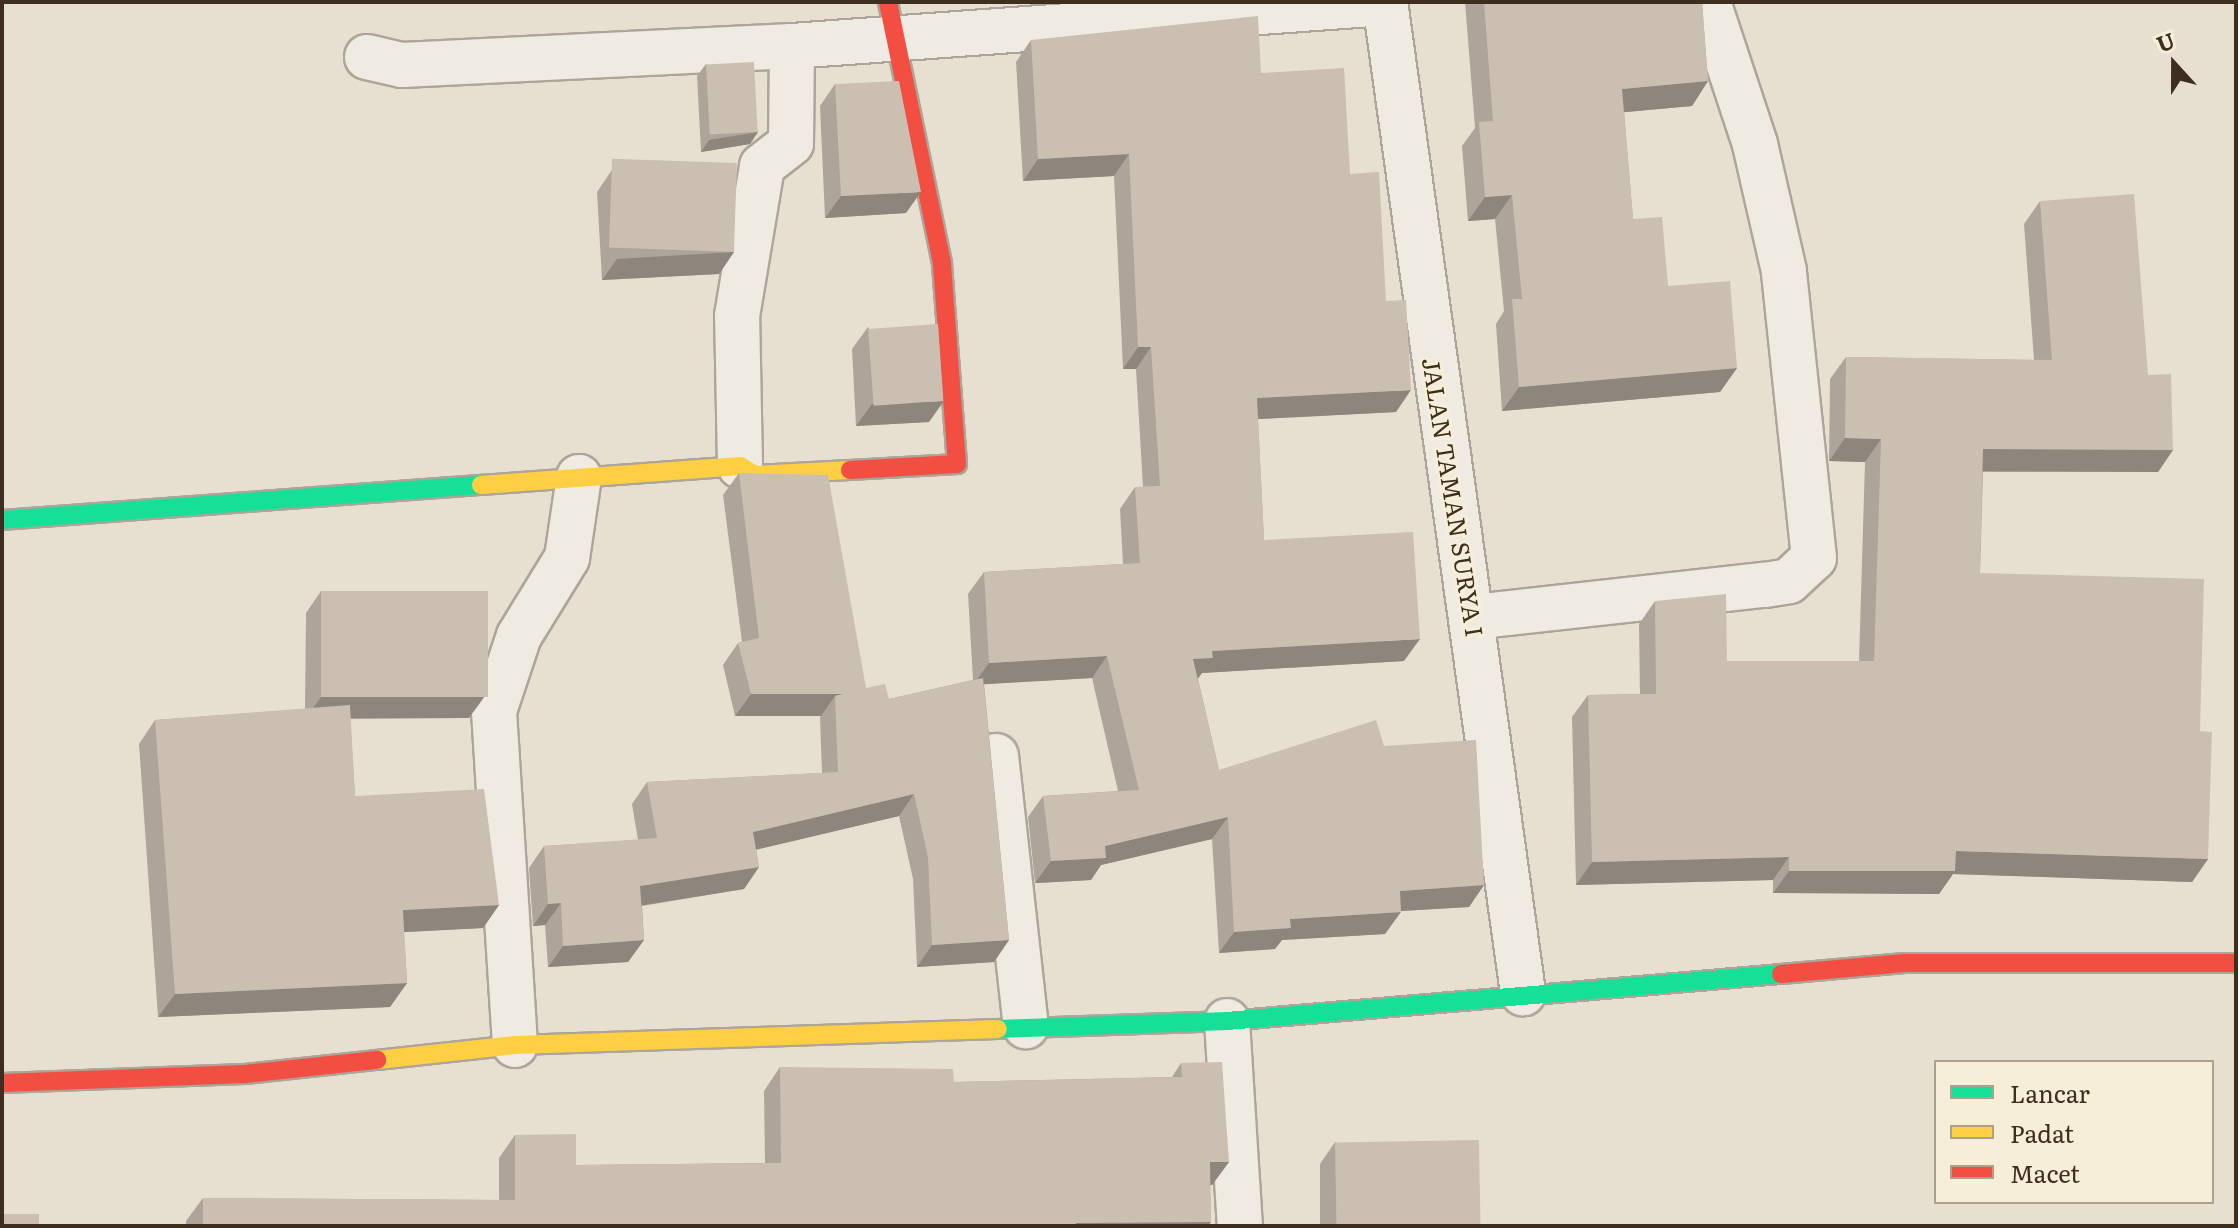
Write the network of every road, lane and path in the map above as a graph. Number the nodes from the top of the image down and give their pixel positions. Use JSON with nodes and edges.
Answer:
{"nodes":[{"id":1,"x":1708,"y":2,"type":"edge"},
{"id":2,"x":1385,"y":3,"type":"edge"},
{"id":3,"x":890,"y":19,"type":"edge"},
{"id":4,"x":792,"y":46,"type":"junction"},
{"id":5,"x":367,"y":57,"type":"dead end"},
{"id":6,"x":740,"y":466,"type":"junction"},
{"id":7,"x":579,"y":477,"type":"junction"},
{"id":8,"x":2,"y":520,"type":"edge"},
{"id":9,"x":1473,"y":617,"type":"junction"},
{"id":10,"x":996,"y":756,"type":"dead end"},
{"id":11,"x":2236,"y":963,"type":"edge"},
{"id":12,"x":1523,"y":993,"type":"junction"},
{"id":13,"x":1227,"y":1021,"type":"junction"},
{"id":14,"x":1026,"y":1026,"type":"junction"},
{"id":15,"x":515,"y":1045,"type":"junction"},
{"id":16,"x":2,"y":1083,"type":"edge"},
{"id":17,"x":1240,"y":1226,"type":"edge"}],
"edges":[{"from":1,"to":9,"type":"street"},
{"from":2,"to":3,"type":"street"},
{"from":2,"to":9,"type":"street","name":"JALAN TAMAN SURYA I"},
{"from":3,"to":4,"type":"street"},
{"from":3,"to":6,"type":"street"},
{"from":4,"to":5,"type":"street"},
{"from":4,"to":6,"type":"street"},
{"from":6,"to":7,"type":"street"},
{"from":7,"to":8,"type":"street"},
{"from":7,"to":15,"type":"street"},
{"from":9,"to":12,"type":"street","name":"JALAN TAMAN SURYA I"},
{"from":10,"to":14,"type":"street"},
{"from":11,"to":12,"type":"street"},
{"from":12,"to":13,"type":"street"},
{"from":13,"to":14,"type":"street"},
{"from":13,"to":17,"type":"street"},
{"from":14,"to":15,"type":"street"},
{"from":15,"to":16,"type":"street"}]}
